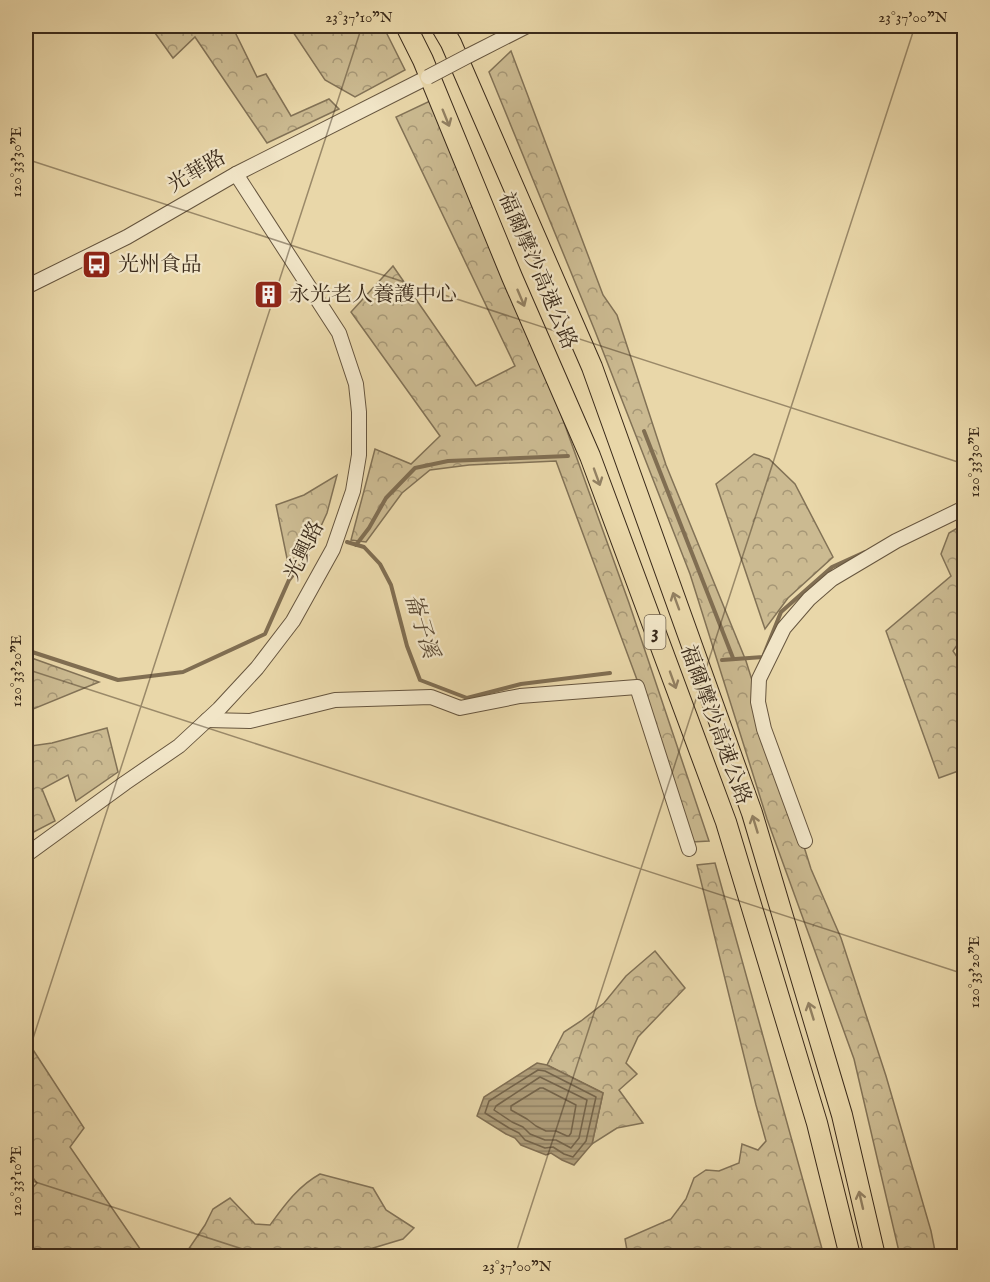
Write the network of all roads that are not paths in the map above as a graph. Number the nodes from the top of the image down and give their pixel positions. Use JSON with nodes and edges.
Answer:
{"nodes":[{"id":1,"x":406,"y":26,"type":"edge"},
{"id":2,"x":441,"y":26,"type":"edge"},
{"id":3,"x":527,"y":26,"type":"edge"},
{"id":4,"x":236,"y":174,"type":"junction"},
{"id":5,"x":26,"y":288,"type":"edge"},
{"id":6,"x":964,"y":508,"type":"edge"},
{"id":7,"x":207,"y":720,"type":"junction"},
{"id":8,"x":805,"y":841,"type":"dead end"},
{"id":9,"x":690,"y":849,"type":"dead end"},
{"id":10,"x":26,"y":855,"type":"edge"},
{"id":11,"x":850,"y":1257,"type":"edge"},
{"id":12,"x":875,"y":1257,"type":"edge"}],
"edges":[{"from":1,"to":11,"type":"highway","name":"福爾摩沙高速公路","number":"3","one_way":true},
{"from":12,"to":2,"type":"highway","name":"福爾摩沙高速公路","number":"3","one_way":true},
{"from":3,"to":4,"type":"street","name":"光華路","bridge":true},
{"from":4,"to":5,"type":"street","name":"光華路"},
{"from":4,"to":7,"type":"street","name":"光興路"},
{"from":6,"to":8,"type":"street"},
{"from":7,"to":9,"type":"street"},
{"from":7,"to":10,"type":"street","name":"光興路"}]}
